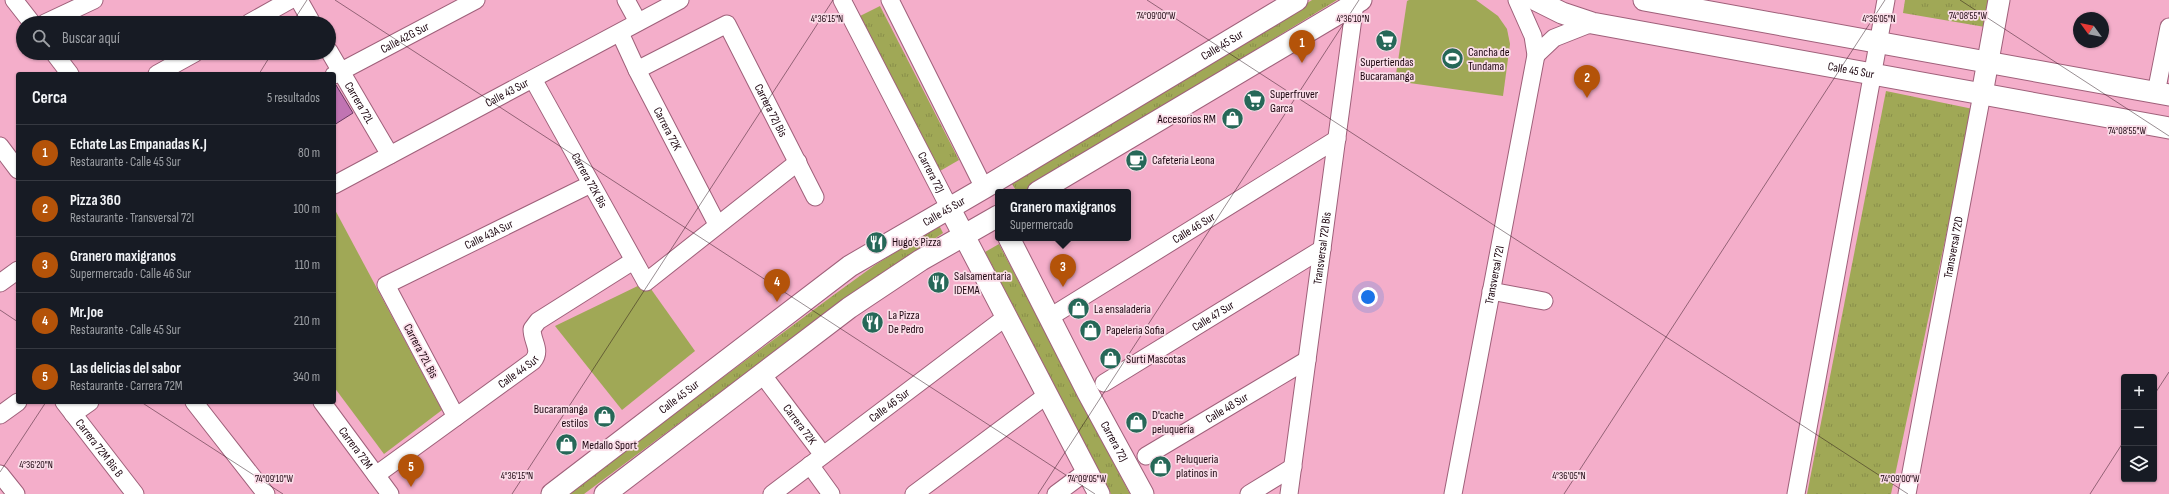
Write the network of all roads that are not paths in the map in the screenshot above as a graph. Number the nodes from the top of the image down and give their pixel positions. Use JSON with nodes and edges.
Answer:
{"nodes":[{"id":1,"x":14,"y":0,"type":"edge"},
{"id":2,"x":94,"y":0,"type":"edge"},
{"id":3,"x":290,"y":0,"type":"edge"},
{"id":4,"x":299,"y":0,"type":"edge"},
{"id":5,"x":476,"y":0,"type":"edge"},
{"id":6,"x":626,"y":0,"type":"edge"},
{"id":7,"x":680,"y":0,"type":"edge"},
{"id":8,"x":842,"y":0,"type":"edge"},
{"id":9,"x":890,"y":0,"type":"edge"},
{"id":10,"x":1297,"y":0,"type":"edge"},
{"id":11,"x":1517,"y":0,"type":"edge"},
{"id":12,"x":1536,"y":0,"type":"edge"},
{"id":13,"x":1644,"y":0,"type":"edge"},
{"id":14,"x":1886,"y":0,"type":"edge"},
{"id":15,"x":1999,"y":0,"type":"edge"},
{"id":16,"x":1358,"y":2,"type":"edge"},
{"id":17,"x":27,"y":16,"type":"edge"},
{"id":18,"x":60,"y":16,"type":"edge"},
{"id":19,"x":261,"y":16,"type":"edge"},
{"id":20,"x":308,"y":16,"type":"edge"},
{"id":21,"x":638,"y":22,"type":"junction"},
{"id":22,"x":1592,"y":23,"type":"junction"},
{"id":23,"x":2169,"y":27,"type":"edge"},
{"id":24,"x":620,"y":33,"type":"junction"},
{"id":25,"x":1878,"y":42,"type":"junction"},
{"id":26,"x":1536,"y":56,"type":"junction"},
{"id":27,"x":59,"y":60,"type":"edge"},
{"id":28,"x":182,"y":60,"type":"edge"},
{"id":29,"x":332,"y":60,"type":"edge"},
{"id":30,"x":1988,"y":62,"type":"junction"},
{"id":31,"x":637,"y":70,"type":"junction"},
{"id":32,"x":68,"y":72,"type":"edge"},
{"id":33,"x":161,"y":72,"type":"edge"},
{"id":34,"x":337,"y":73,"type":"edge"},
{"id":35,"x":1873,"y":74,"type":"junction"},
{"id":36,"x":534,"y":79,"type":"junction"},
{"id":37,"x":1982,"y":94,"type":"junction"},
{"id":38,"x":2162,"y":94,"type":"edge"},
{"id":39,"x":2169,"y":128,"type":"edge"},
{"id":40,"x":1337,"y":139,"type":"junction"},
{"id":41,"x":0,"y":146,"type":"edge"},
{"id":42,"x":390,"y":155,"type":"junction"},
{"id":43,"x":798,"y":162,"type":"junction"},
{"id":44,"x":16,"y":167,"type":"edge"},
{"id":45,"x":336,"y":184,"type":"edge"},
{"id":46,"x":591,"y":184,"type":"junction"},
{"id":47,"x":984,"y":188,"type":"junction"},
{"id":48,"x":1043,"y":189,"type":"edge"},
{"id":49,"x":815,"y":197,"type":"dead end"},
{"id":50,"x":949,"y":208,"type":"junction"},
{"id":51,"x":995,"y":210,"type":"edge"},
{"id":52,"x":995,"y":218,"type":"edge"},
{"id":53,"x":717,"y":224,"type":"junction"},
{"id":54,"x":964,"y":236,"type":"junction"},
{"id":55,"x":1011,"y":241,"type":"edge"},
{"id":56,"x":1322,"y":250,"type":"junction"},
{"id":57,"x":633,"y":260,"type":"junction"},
{"id":58,"x":16,"y":271,"type":"edge"},
{"id":59,"x":0,"y":283,"type":"edge"},
{"id":60,"x":386,"y":285,"type":"joint"},
{"id":61,"x":1491,"y":291,"type":"junction"},
{"id":62,"x":1544,"y":301,"type":"dead end"},
{"id":63,"x":1006,"y":317,"type":"junction"},
{"id":64,"x":1050,"y":317,"type":"junction"},
{"id":65,"x":1307,"y":360,"type":"junction"},
{"id":66,"x":762,"y":374,"type":"junction"},
{"id":67,"x":1104,"y":383,"type":"dead end"},
{"id":68,"x":1047,"y":395,"type":"junction"},
{"id":69,"x":16,"y":403,"type":"edge"},
{"id":70,"x":83,"y":404,"type":"edge"},
{"id":71,"x":196,"y":404,"type":"edge"},
{"id":72,"x":323,"y":404,"type":"edge"},
{"id":73,"x":68,"y":408,"type":"edge"},
{"id":74,"x":0,"y":415,"type":"edge"},
{"id":75,"x":456,"y":417,"type":"junction"},
{"id":76,"x":1146,"y":456,"type":"dead end"},
{"id":77,"x":816,"y":460,"type":"junction"},
{"id":78,"x":1293,"y":467,"type":"junction"},
{"id":79,"x":1087,"y":471,"type":"junction"},
{"id":80,"x":0,"y":474,"type":"edge"},
{"id":81,"x":376,"y":475,"type":"junction"},
{"id":82,"x":16,"y":494,"type":"edge"},
{"id":83,"x":135,"y":494,"type":"edge"},
{"id":84,"x":266,"y":494,"type":"edge"},
{"id":85,"x":390,"y":494,"type":"edge"},
{"id":86,"x":552,"y":494,"type":"edge"},
{"id":87,"x":605,"y":494,"type":"edge"},
{"id":88,"x":772,"y":494,"type":"edge"},
{"id":89,"x":831,"y":494,"type":"edge"},
{"id":90,"x":914,"y":494,"type":"edge"},
{"id":91,"x":1056,"y":494,"type":"edge"},
{"id":92,"x":1099,"y":494,"type":"edge"},
{"id":93,"x":1143,"y":494,"type":"edge"},
{"id":94,"x":1249,"y":494,"type":"edge"},
{"id":95,"x":1289,"y":494,"type":"edge"},
{"id":96,"x":1454,"y":494,"type":"edge"},
{"id":97,"x":1796,"y":494,"type":"edge"},
{"id":98,"x":1907,"y":494,"type":"edge"}],
"edges":[{"from":1,"to":17,"type":"street"},
{"from":2,"to":18,"type":"street"},
{"from":3,"to":19,"type":"street"},
{"from":4,"to":20,"type":"street"},
{"from":5,"to":34,"type":"street","name":"Calle 42G Sur"},
{"from":6,"to":21,"type":"street"},
{"from":7,"to":21,"type":"street","name":"Calle 43 Sur"},
{"from":8,"to":50,"type":"street","name":"Carrera 72J"},
{"from":9,"to":47,"type":"street"},
{"from":10,"to":47,"type":"street","name":"Calle 45 Sur"},
{"from":11,"to":26,"type":"street","name":"Transversal 72I"},
{"from":12,"to":22,"type":"street","name":"Calle 45 Sur"},
{"from":13,"to":25,"type":"street"},
{"from":14,"to":25,"type":"street"},
{"from":15,"to":30,"type":"street","name":"Transversal 72D"},
{"from":16,"to":40,"type":"street","name":"Transversal 72I Bis"},
{"from":16,"to":48,"type":"street"},
{"from":21,"to":24,"type":"street","name":"Calle 43 Sur"},
{"from":22,"to":26,"type":"street"},
{"from":22,"to":35,"type":"street","name":"Calle 45 Sur"},
{"from":23,"to":38,"type":"street"},
{"from":24,"to":31,"type":"street","name":"Carrera 72K"},
{"from":24,"to":36,"type":"street","name":"Calle 43 Sur"},
{"from":25,"to":30,"type":"street"},
{"from":25,"to":35,"type":"street"},
{"from":26,"to":61,"type":"street","name":"Transversal 72I"},
{"from":27,"to":32,"type":"street"},
{"from":28,"to":33,"type":"street"},
{"from":29,"to":34,"type":"street","name":"Carrera 72L"},
{"from":30,"to":37,"type":"street","name":"Transversal 72D"},
{"from":30,"to":38,"type":"street"},
{"from":31,"to":43,"type":"street","name":"Carrera 72J Bis"},
{"from":31,"to":53,"type":"street","name":"Carrera 72K"},
{"from":34,"to":42,"type":"street","name":"Carrera 72L"},
{"from":35,"to":37,"type":"street","name":"Calle 45 Sur"},
{"from":35,"to":97,"type":"street"},
{"from":36,"to":42,"type":"street","name":"Calle 43 Sur"},
{"from":36,"to":46,"type":"street","name":"Carrera 72K Bis"},
{"from":37,"to":39,"type":"street","name":"Calle 45 Sur"},
{"from":37,"to":98,"type":"street","name":"Transversal 72D"},
{"from":40,"to":56,"type":"street","name":"Transversal 72I Bis"},
{"from":40,"to":64,"type":"street","name":"Calle 46 Sur"},
{"from":41,"to":44,"type":"street"},
{"from":42,"to":45,"type":"street","name":"Calle 43 Sur"},
{"from":43,"to":49,"type":"street","name":"Carrera 72J Bis"},
{"from":43,"to":53,"type":"street"},
{"from":46,"to":57,"type":"street","name":"Carrera 72K Bis"},
{"from":46,"to":60,"type":"street","name":"Calle 43A Sur"},
{"from":47,"to":50,"type":"street","name":"Calle 45 Sur"},
{"from":47,"to":51,"type":"street"},
{"from":50,"to":54,"type":"street","name":"Carrera 72J"},
{"from":50,"to":86,"type":"street","name":"Calle 45 Sur"},
{"from":52,"to":54,"type":"street"},
{"from":53,"to":57,"type":"street","name":"Carrera 72K Bis"},
{"from":54,"to":63,"type":"street","name":"Carrera 72J"},
{"from":54,"to":66,"type":"street"},
{"from":55,"to":64,"type":"street","name":"Carrera 72J"},
{"from":56,"to":65,"type":"street","name":"Transversal 72I Bis"},
{"from":56,"to":67,"type":"street","name":"Calle 47 Sur"},
{"from":57,"to":75,"type":"street","name":"Calle 44 Sur"},
{"from":58,"to":59,"type":"street"},
{"from":60,"to":75,"type":"street","name":"Carrera 72L Bis"},
{"from":61,"to":62,"type":"street"},
{"from":61,"to":96,"type":"street","name":"Transversal 72I"},
{"from":63,"to":68,"type":"street","name":"Carrera 72J"},
{"from":63,"to":77,"type":"street","name":"Calle 46 Sur"},
{"from":64,"to":93,"type":"street","name":"Carrera 72J"},
{"from":65,"to":76,"type":"street","name":"Calle 48 Sur"},
{"from":65,"to":78,"type":"street","name":"Transversal 72I Bis"},
{"from":66,"to":77,"type":"street","name":"Carrera 72K"},
{"from":66,"to":87,"type":"street"},
{"from":68,"to":79,"type":"street","name":"Carrera 72J"},
{"from":68,"to":90,"type":"street"},
{"from":69,"to":74,"type":"street"},
{"from":70,"to":73,"type":"street"},
{"from":71,"to":84,"type":"street"},
{"from":72,"to":81,"type":"street","name":"Carrera 72M"},
{"from":73,"to":83,"type":"street","name":"Carrera 72M Bis B"},
{"from":75,"to":81,"type":"street","name":"Calle 44 Sur"},
{"from":77,"to":88,"type":"street","name":"Calle 46 Sur"},
{"from":77,"to":89,"type":"street","name":"Carrera 72K"},
{"from":78,"to":94,"type":"street"},
{"from":78,"to":95,"type":"street","name":"Transversal 72I Bis"},
{"from":79,"to":91,"type":"street"},
{"from":79,"to":92,"type":"street","name":"Carrera 72J"},
{"from":80,"to":82,"type":"street"},
{"from":81,"to":85,"type":"street","name":"Carrera 72M"}]}
